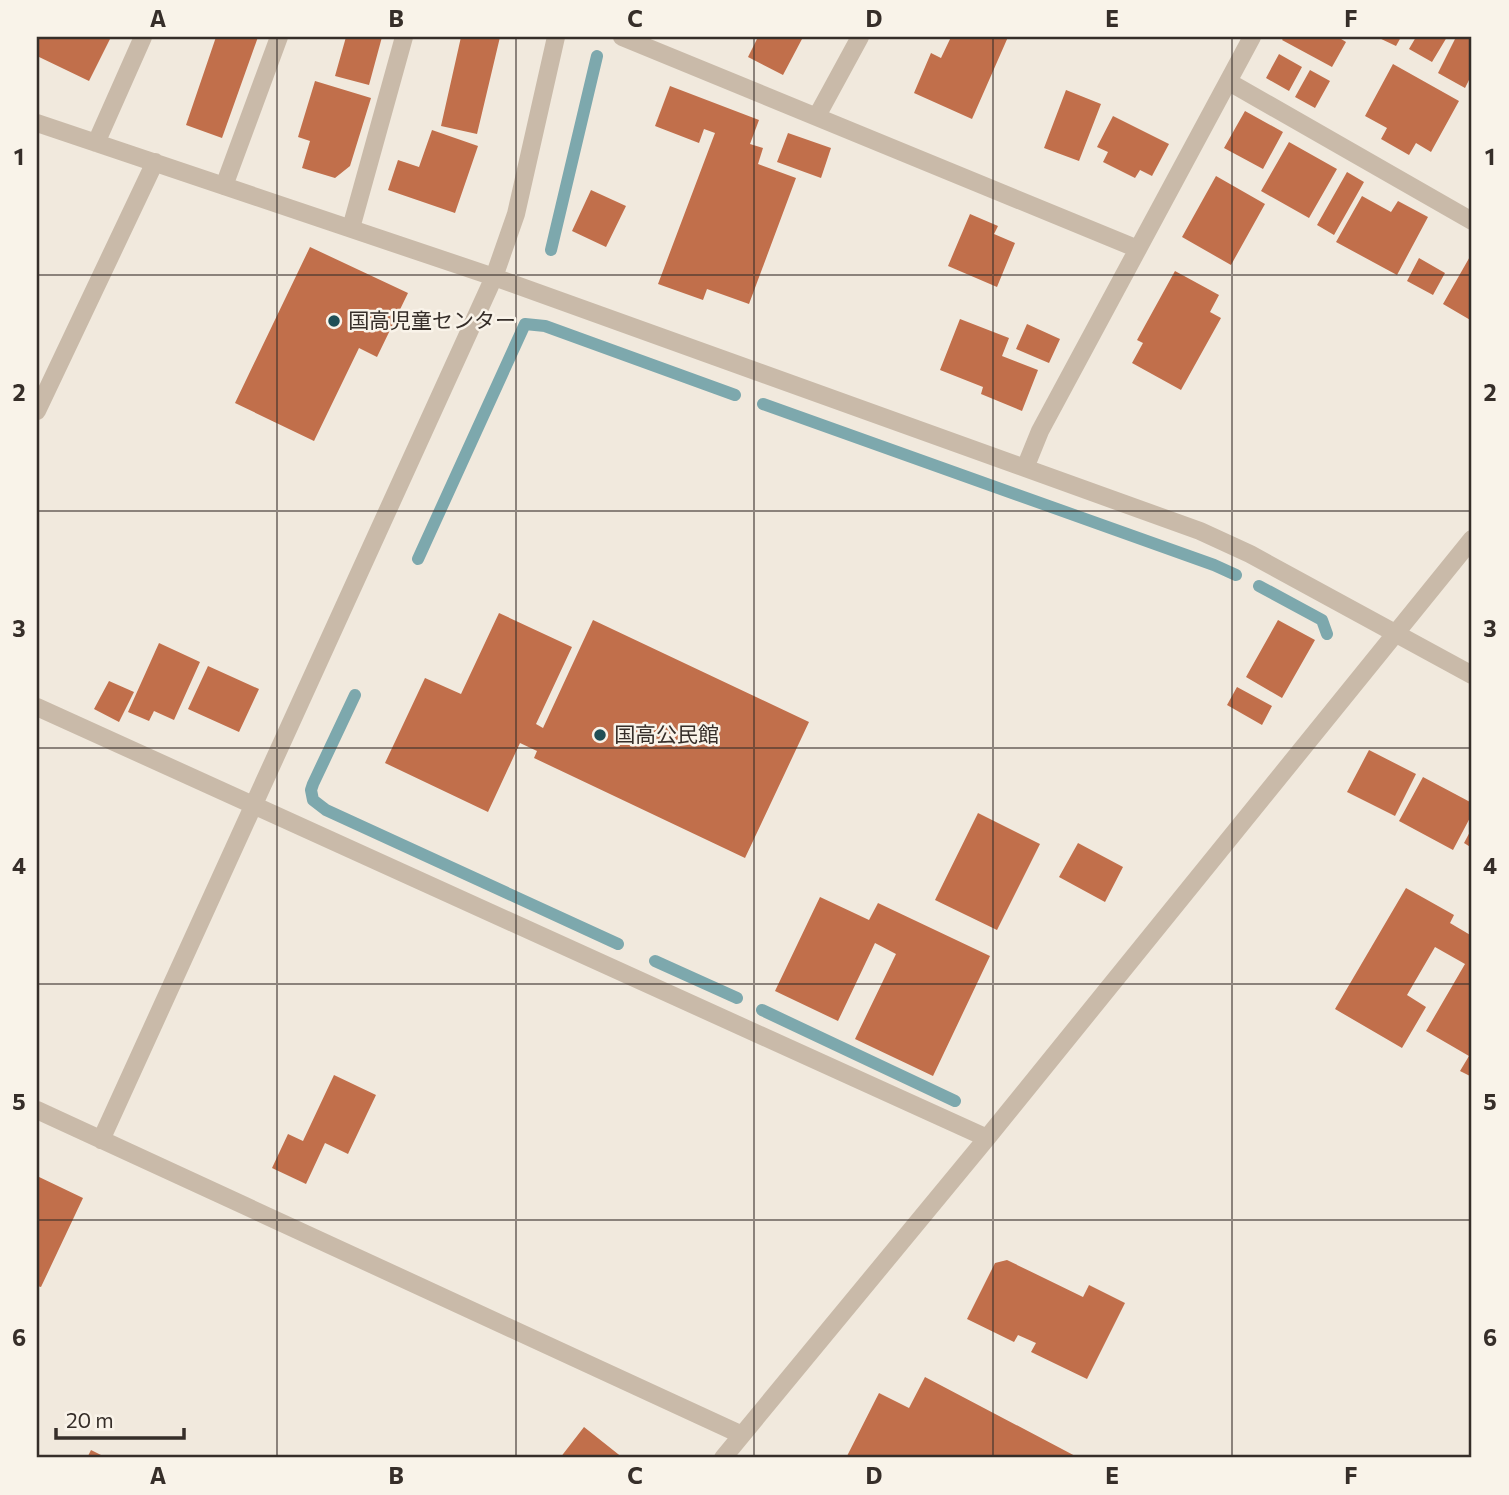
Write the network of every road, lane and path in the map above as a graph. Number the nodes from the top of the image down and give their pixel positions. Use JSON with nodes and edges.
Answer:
{"nodes":[{"id":1,"x":142,"y":37,"type":"edge"},
{"id":2,"x":279,"y":37,"type":"edge"},
{"id":3,"x":404,"y":37,"type":"edge"},
{"id":4,"x":556,"y":37,"type":"edge"},
{"id":5,"x":622,"y":37,"type":"edge"},
{"id":6,"x":860,"y":37,"type":"edge"},
{"id":7,"x":1252,"y":37,"type":"edge"},
{"id":8,"x":1229,"y":82,"type":"junction"},
{"id":9,"x":817,"y":117,"type":"junction"},
{"id":10,"x":37,"y":123,"type":"edge"},
{"id":11,"x":96,"y":143,"type":"junction"},
{"id":12,"x":155,"y":162,"type":"junction"},
{"id":13,"x":224,"y":186,"type":"junction"},
{"id":14,"x":1472,"y":221,"type":"edge"},
{"id":15,"x":351,"y":228,"type":"junction"},
{"id":16,"x":1138,"y":249,"type":"junction"},
{"id":17,"x":494,"y":276,"type":"junction"},
{"id":18,"x":37,"y":411,"type":"edge"},
{"id":19,"x":1025,"y":468,"type":"junction"},
{"id":20,"x":1472,"y":539,"type":"edge"},
{"id":21,"x":1396,"y":632,"type":"junction"},
{"id":22,"x":1472,"y":675,"type":"edge"},
{"id":23,"x":37,"y":707,"type":"edge"},
{"id":24,"x":255,"y":804,"type":"junction"},
{"id":25,"x":37,"y":1110,"type":"edge"},
{"id":26,"x":987,"y":1138,"type":"junction"},
{"id":27,"x":101,"y":1140,"type":"junction"},
{"id":28,"x":742,"y":1435,"type":"junction"},
{"id":29,"x":723,"y":1458,"type":"edge"}],
"edges":[{"from":1,"to":11,"type":"street"},
{"from":2,"to":13,"type":"street"},
{"from":3,"to":15,"type":"street"},
{"from":4,"to":17,"type":"street"},
{"from":5,"to":9,"type":"street"},
{"from":6,"to":9,"type":"street"},
{"from":7,"to":8,"type":"street"},
{"from":8,"to":14,"type":"street"},
{"from":8,"to":16,"type":"street"},
{"from":9,"to":16,"type":"street"},
{"from":10,"to":11,"type":"street"},
{"from":11,"to":12,"type":"street"},
{"from":12,"to":13,"type":"street"},
{"from":12,"to":18,"type":"street"},
{"from":13,"to":15,"type":"street"},
{"from":15,"to":17,"type":"street"},
{"from":16,"to":19,"type":"street"},
{"from":17,"to":19,"type":"street"},
{"from":17,"to":24,"type":"street"},
{"from":19,"to":21,"type":"street"},
{"from":20,"to":21,"type":"street"},
{"from":21,"to":22,"type":"street"},
{"from":21,"to":26,"type":"street"},
{"from":23,"to":24,"type":"street"},
{"from":24,"to":26,"type":"street"},
{"from":24,"to":27,"type":"street"},
{"from":25,"to":27,"type":"street"},
{"from":26,"to":28,"type":"street"},
{"from":27,"to":28,"type":"street"},
{"from":28,"to":29,"type":"street"}]}
